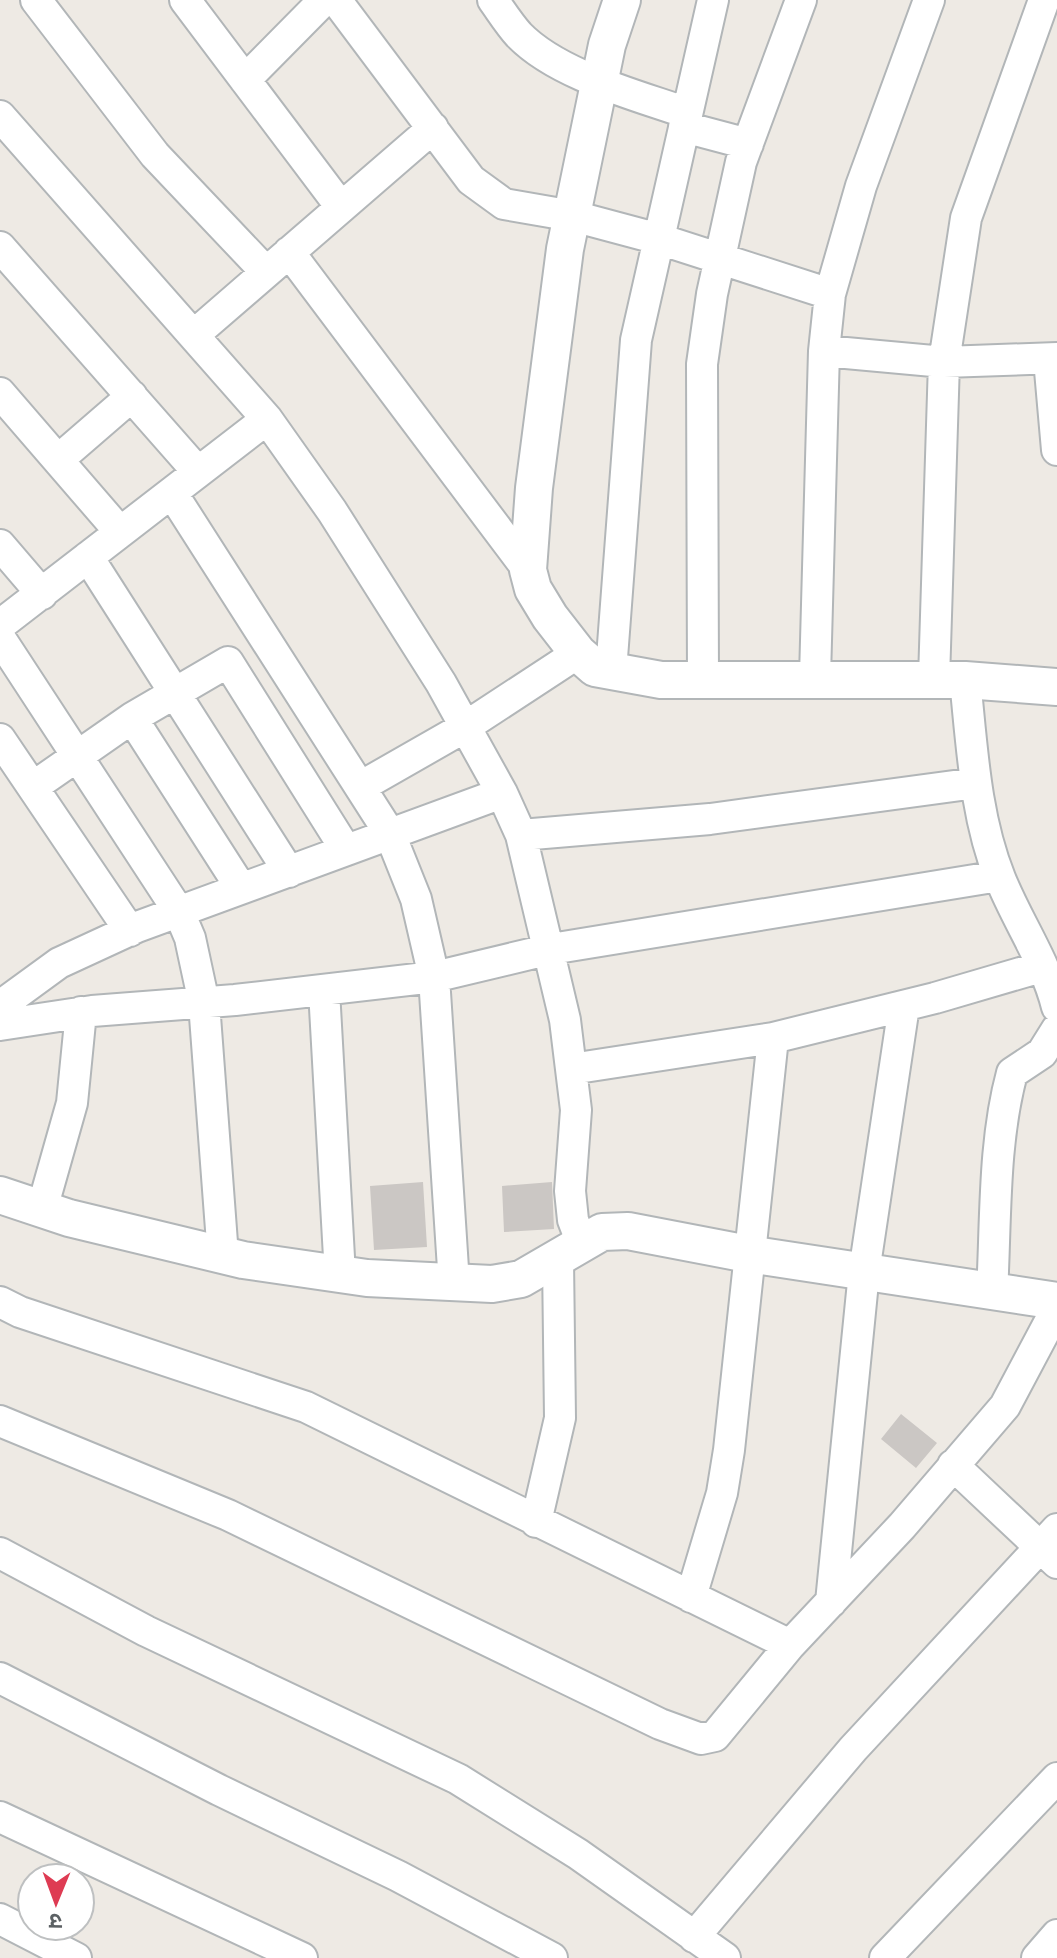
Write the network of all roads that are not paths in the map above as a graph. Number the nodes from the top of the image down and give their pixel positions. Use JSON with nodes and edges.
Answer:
{"nodes":[{"id":1,"x":36,"y":0,"type":"edge"},
{"id":2,"x":185,"y":0,"type":"edge"},
{"id":3,"x":324,"y":0,"type":"edge"},
{"id":4,"x":336,"y":0,"type":"edge"},
{"id":5,"x":622,"y":0,"type":"edge"},
{"id":6,"x":713,"y":0,"type":"edge"},
{"id":7,"x":801,"y":0,"type":"edge"},
{"id":8,"x":929,"y":0,"type":"edge"},
{"id":9,"x":1044,"y":0,"type":"edge"},
{"id":10,"x":497,"y":2,"type":"edge"},
{"id":11,"x":245,"y":80,"type":"junction"},
{"id":12,"x":600,"y":82,"type":"junction"},
{"id":13,"x":0,"y":116,"type":"edge"},
{"id":14,"x":686,"y":120,"type":"junction"},
{"id":15,"x":433,"y":128,"type":"junction"},
{"id":16,"x":748,"y":144,"type":"junction"},
{"id":17,"x":341,"y":207,"type":"junction"},
{"id":18,"x":573,"y":216,"type":"junction"},
{"id":19,"x":659,"y":239,"type":"junction"},
{"id":20,"x":289,"y":252,"type":"junction"},
{"id":21,"x":720,"y":258,"type":"junction"},
{"id":22,"x":5,"y":265,"type":"edge"},
{"id":23,"x":266,"y":272,"type":"junction"},
{"id":24,"x":830,"y":294,"type":"junction"},
{"id":25,"x":195,"y":334,"type":"junction"},
{"id":26,"x":824,"y":351,"type":"junction"},
{"id":27,"x":1053,"y":358,"type":"edge"},
{"id":28,"x":944,"y":362,"type":"junction"},
{"id":29,"x":0,"y":393,"type":"edge"},
{"id":30,"x":132,"y":396,"type":"junction"},
{"id":31,"x":267,"y":419,"type":"junction"},
{"id":32,"x":1057,"y":450,"type":"edge"},
{"id":33,"x":58,"y":460,"type":"junction"},
{"id":34,"x":198,"y":472,"type":"junction"},
{"id":35,"x":172,"y":493,"type":"junction"},
{"id":36,"x":120,"y":532,"type":"junction"},
{"id":37,"x":0,"y":545,"type":"edge"},
{"id":38,"x":88,"y":557,"type":"junction"},
{"id":39,"x":528,"y":570,"type":"junction"},
{"id":40,"x":42,"y":594,"type":"junction"},
{"id":41,"x":0,"y":625,"type":"edge"},
{"id":42,"x":0,"y":638,"type":"edge"},
{"id":43,"x":578,"y":653,"type":"junction"},
{"id":44,"x":611,"y":671,"type":"junction"},
{"id":45,"x":815,"y":677,"type":"junction"},
{"id":46,"x":703,"y":679,"type":"junction"},
{"id":47,"x":949,"y":680,"type":"junction"},
{"id":48,"x":1057,"y":687,"type":"edge"},
{"id":49,"x":175,"y":693,"type":"junction"},
{"id":50,"x":132,"y":718,"type":"junction"},
{"id":51,"x":465,"y":727,"type":"junction"},
{"id":52,"x":0,"y":739,"type":"edge"},
{"id":53,"x":76,"y":755,"type":"junction"},
{"id":54,"x":976,"y":783,"type":"junction"},
{"id":55,"x":33,"y":787,"type":"junction"},
{"id":56,"x":360,"y":787,"type":"junction"},
{"id":57,"x":502,"y":793,"type":"junction"},
{"id":58,"x":390,"y":834,"type":"junction"},
{"id":59,"x":521,"y":835,"type":"junction"},
{"id":60,"x":346,"y":850,"type":"junction"},
{"id":61,"x":289,"y":872,"type":"junction"},
{"id":62,"x":999,"y":876,"type":"junction"},
{"id":63,"x":241,"y":888,"type":"junction"},
{"id":64,"x":179,"y":912,"type":"junction"},
{"id":65,"x":130,"y":931,"type":"junction"},
{"id":66,"x":551,"y":949,"type":"junction"},
{"id":67,"x":1041,"y":967,"type":"junction"},
{"id":68,"x":434,"y":977,"type":"junction"},
{"id":69,"x":324,"y":990,"type":"junction"},
{"id":70,"x":204,"y":1003,"type":"junction"},
{"id":71,"x":904,"y":1006,"type":"junction"},
{"id":72,"x":1057,"y":1007,"type":"edge"},
{"id":73,"x":0,"y":1009,"type":"edge"},
{"id":74,"x":81,"y":1012,"type":"junction"},
{"id":75,"x":1057,"y":1029,"type":"edge"},
{"id":76,"x":773,"y":1038,"type":"junction"},
{"id":77,"x":571,"y":1069,"type":"junction"},
{"id":78,"x":0,"y":1195,"type":"edge"},
{"id":79,"x":42,"y":1209,"type":"junction"},
{"id":80,"x":570,"y":1250,"type":"junction"},
{"id":81,"x":748,"y":1254,"type":"junction"},
{"id":82,"x":223,"y":1256,"type":"junction"},
{"id":83,"x":864,"y":1272,"type":"junction"},
{"id":84,"x":340,"y":1275,"type":"junction"},
{"id":85,"x":454,"y":1284,"type":"junction"},
{"id":86,"x":992,"y":1293,"type":"junction"},
{"id":87,"x":1057,"y":1301,"type":"edge"},
{"id":88,"x":0,"y":1302,"type":"edge"},
{"id":89,"x":1057,"y":1308,"type":"edge"},
{"id":90,"x":0,"y":1421,"type":"edge"},
{"id":91,"x":953,"y":1465,"type":"junction"},
{"id":92,"x":536,"y":1522,"type":"junction"},
{"id":93,"x":1051,"y":1546,"type":"edge"},
{"id":94,"x":0,"y":1553,"type":"edge"},
{"id":95,"x":691,"y":1597,"type":"junction"},
{"id":96,"x":831,"y":1602,"type":"junction"},
{"id":97,"x":790,"y":1645,"type":"junction"},
{"id":98,"x":0,"y":1678,"type":"edge"},
{"id":99,"x":1057,"y":1778,"type":"edge"},
{"id":100,"x":0,"y":1817,"type":"edge"},
{"id":101,"x":0,"y":1919,"type":"edge"},
{"id":102,"x":1057,"y":1935,"type":"edge"},
{"id":103,"x":694,"y":1937,"type":"junction"},
{"id":104,"x":76,"y":1958,"type":"edge"},
{"id":105,"x":302,"y":1958,"type":"edge"},
{"id":106,"x":552,"y":1958,"type":"edge"},
{"id":107,"x":725,"y":1958,"type":"edge"},
{"id":108,"x":885,"y":1958,"type":"edge"},
{"id":109,"x":1037,"y":1958,"type":"edge"}],
"edges":[{"from":1,"to":23,"type":"street"},
{"from":2,"to":11,"type":"street"},
{"from":3,"to":11,"type":"street"},
{"from":4,"to":15,"type":"street"},
{"from":5,"to":12,"type":"street"},
{"from":6,"to":14,"type":"street"},
{"from":7,"to":16,"type":"street"},
{"from":8,"to":24,"type":"street"},
{"from":9,"to":28,"type":"street"},
{"from":10,"to":12,"type":"street"},
{"from":11,"to":17,"type":"street"},
{"from":12,"to":14,"type":"street"},
{"from":12,"to":18,"type":"street"},
{"from":13,"to":25,"type":"street"},
{"from":14,"to":16,"type":"street"},
{"from":14,"to":19,"type":"street"},
{"from":15,"to":17,"type":"street"},
{"from":15,"to":18,"type":"street"},
{"from":16,"to":21,"type":"street"},
{"from":17,"to":20,"type":"street"},
{"from":18,"to":19,"type":"street"},
{"from":18,"to":39,"type":"street"},
{"from":19,"to":21,"type":"street"},
{"from":19,"to":44,"type":"street"},
{"from":20,"to":23,"type":"street"},
{"from":20,"to":39,"type":"street"},
{"from":21,"to":24,"type":"street"},
{"from":21,"to":46,"type":"street"},
{"from":22,"to":30,"type":"street"},
{"from":23,"to":25,"type":"street"},
{"from":24,"to":26,"type":"street"},
{"from":25,"to":31,"type":"street"},
{"from":26,"to":28,"type":"street"},
{"from":26,"to":45,"type":"street"},
{"from":27,"to":28,"type":"street"},
{"from":27,"to":32,"type":"street"},
{"from":28,"to":47,"type":"street"},
{"from":29,"to":33,"type":"street"},
{"from":30,"to":33,"type":"street"},
{"from":30,"to":34,"type":"street"},
{"from":31,"to":34,"type":"street"},
{"from":31,"to":51,"type":"street"},
{"from":33,"to":36,"type":"street"},
{"from":34,"to":35,"type":"street"},
{"from":35,"to":36,"type":"street"},
{"from":35,"to":56,"type":"street"},
{"from":36,"to":38,"type":"street"},
{"from":37,"to":40,"type":"street"},
{"from":38,"to":40,"type":"street"},
{"from":38,"to":49,"type":"street"},
{"from":39,"to":43,"type":"street"},
{"from":40,"to":41,"type":"street"},
{"from":42,"to":53,"type":"street"},
{"from":43,"to":44,"type":"street"},
{"from":43,"to":51,"type":"street"},
{"from":44,"to":46,"type":"street"},
{"from":45,"to":46,"type":"street"},
{"from":45,"to":47,"type":"street"},
{"from":47,"to":48,"type":"street"},
{"from":47,"to":54,"type":"street"},
{"from":49,"to":50,"type":"street"},
{"from":49,"to":60,"type":"street"},
{"from":49,"to":61,"type":"street"},
{"from":50,"to":53,"type":"street"},
{"from":50,"to":63,"type":"street"},
{"from":51,"to":56,"type":"street"},
{"from":51,"to":57,"type":"street"},
{"from":52,"to":55,"type":"street"},
{"from":53,"to":55,"type":"street"},
{"from":53,"to":64,"type":"street"},
{"from":54,"to":59,"type":"street"},
{"from":54,"to":62,"type":"street"},
{"from":55,"to":65,"type":"street"},
{"from":56,"to":58,"type":"street"},
{"from":57,"to":58,"type":"street"},
{"from":57,"to":59,"type":"street"},
{"from":58,"to":60,"type":"street"},
{"from":58,"to":68,"type":"street"},
{"from":59,"to":66,"type":"street"},
{"from":60,"to":61,"type":"street"},
{"from":61,"to":63,"type":"street"},
{"from":62,"to":66,"type":"street"},
{"from":62,"to":67,"type":"street"},
{"from":63,"to":64,"type":"street"},
{"from":64,"to":65,"type":"street"},
{"from":64,"to":70,"type":"street"},
{"from":65,"to":73,"type":"street"},
{"from":66,"to":68,"type":"street"},
{"from":66,"to":77,"type":"street"},
{"from":67,"to":71,"type":"street"},
{"from":67,"to":72,"type":"street"},
{"from":68,"to":69,"type":"street"},
{"from":68,"to":85,"type":"street"},
{"from":69,"to":70,"type":"street"},
{"from":69,"to":84,"type":"street"},
{"from":70,"to":74,"type":"street"},
{"from":70,"to":82,"type":"street"},
{"from":71,"to":76,"type":"street"},
{"from":71,"to":83,"type":"street"},
{"from":73,"to":74,"type":"street"},
{"from":74,"to":79,"type":"street"},
{"from":75,"to":86,"type":"street"},
{"from":76,"to":77,"type":"street"},
{"from":76,"to":81,"type":"street"},
{"from":77,"to":80,"type":"street"},
{"from":78,"to":79,"type":"street"},
{"from":79,"to":82,"type":"street"},
{"from":80,"to":81,"type":"street"},
{"from":80,"to":85,"type":"street"},
{"from":80,"to":92,"type":"street"},
{"from":81,"to":83,"type":"street"},
{"from":81,"to":95,"type":"street"},
{"from":82,"to":84,"type":"street"},
{"from":83,"to":86,"type":"street"},
{"from":83,"to":96,"type":"street"},
{"from":84,"to":85,"type":"street"},
{"from":86,"to":87,"type":"street"},
{"from":88,"to":92,"type":"street"},
{"from":89,"to":91,"type":"street"},
{"from":90,"to":97,"type":"street"},
{"from":91,"to":93,"type":"street"},
{"from":91,"to":96,"type":"street"},
{"from":92,"to":95,"type":"street"},
{"from":93,"to":103,"type":"street"},
{"from":94,"to":103,"type":"street"},
{"from":95,"to":97,"type":"street"},
{"from":96,"to":97,"type":"street"},
{"from":98,"to":106,"type":"street"},
{"from":99,"to":108,"type":"street"},
{"from":100,"to":105,"type":"street"},
{"from":101,"to":104,"type":"street"},
{"from":102,"to":109,"type":"street"},
{"from":103,"to":107,"type":"street"}]}
